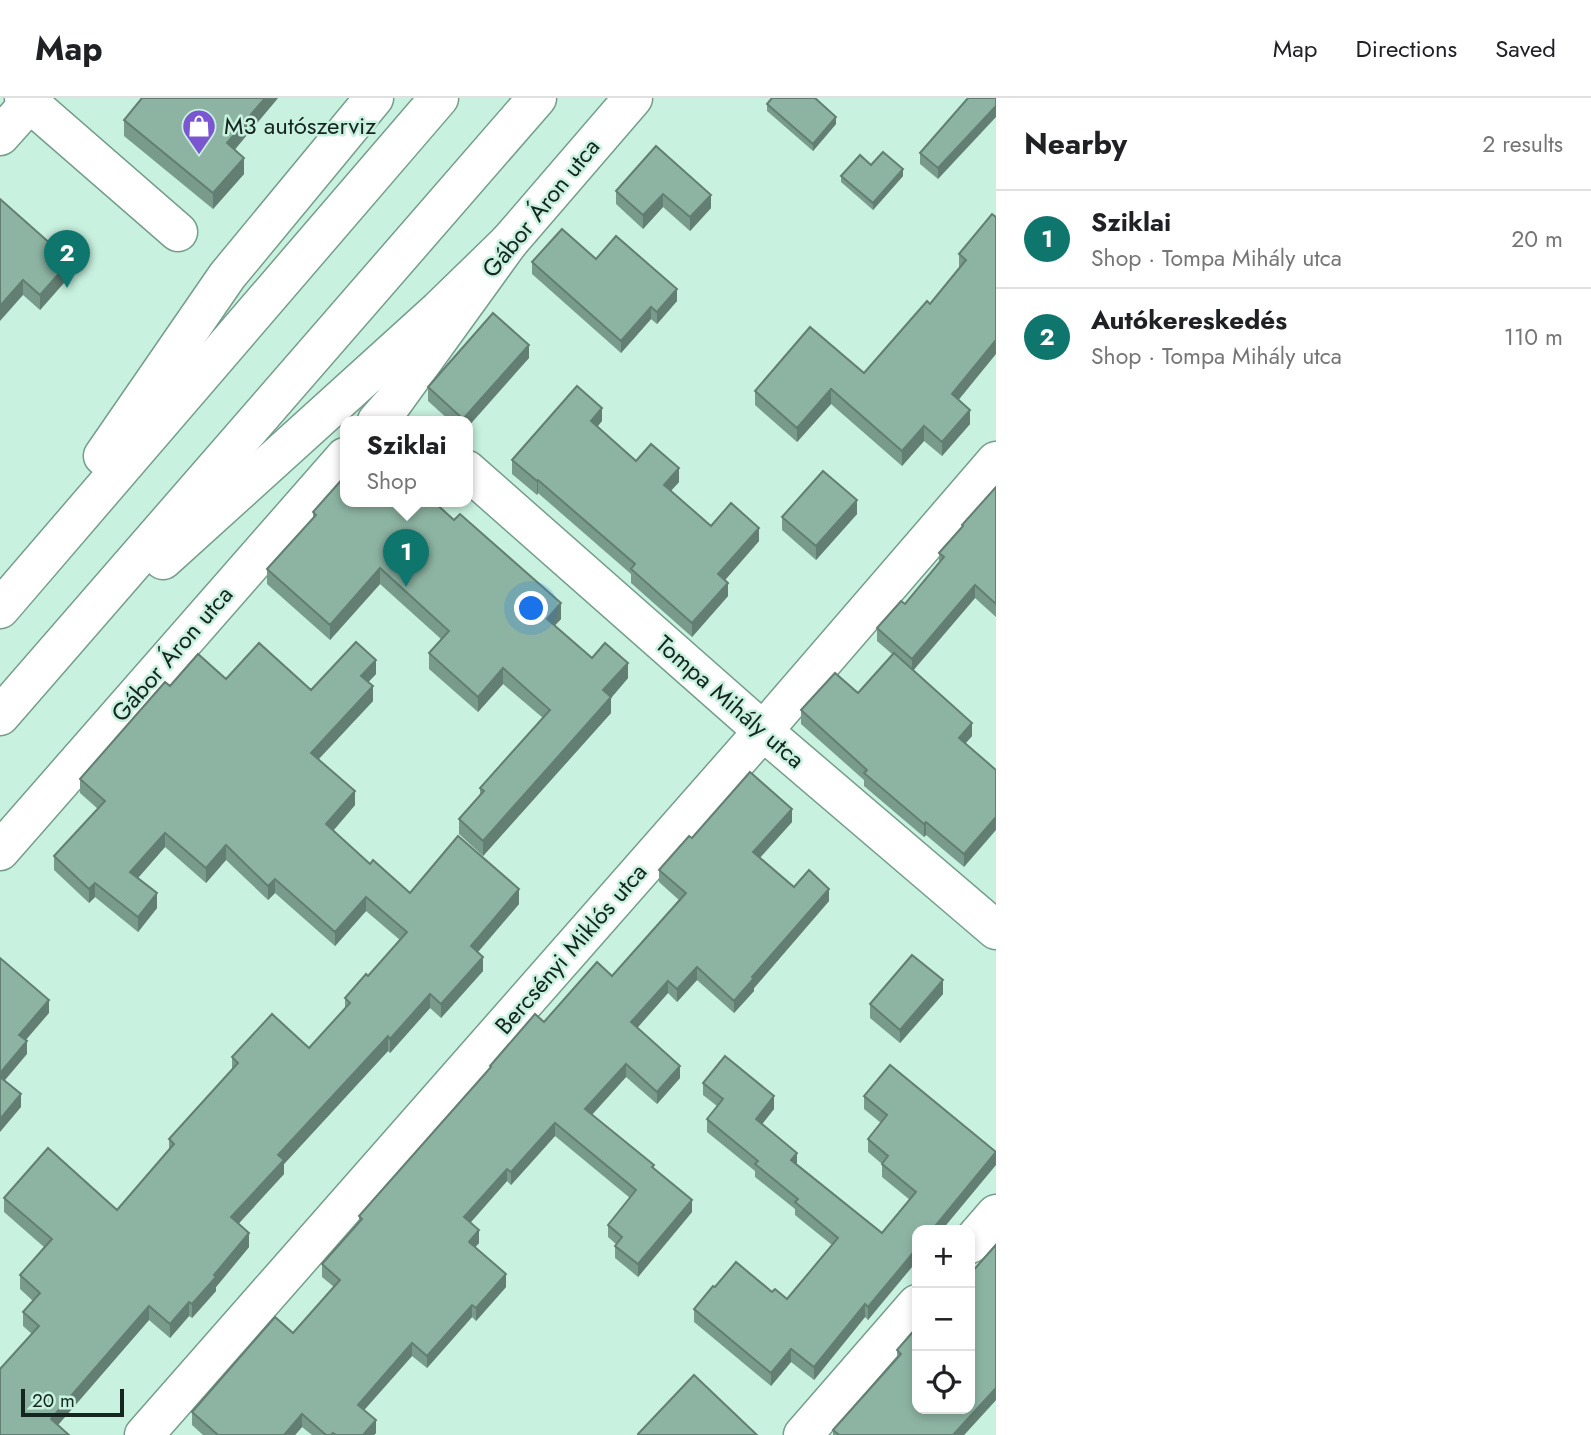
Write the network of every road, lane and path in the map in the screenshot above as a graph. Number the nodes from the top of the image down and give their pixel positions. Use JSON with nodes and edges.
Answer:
{"nodes":[{"id":1,"x":374,"y":98,"type":"edge"},
{"id":2,"x":439,"y":98,"type":"edge"},
{"id":3,"x":537,"y":98,"type":"edge"},
{"id":4,"x":633,"y":98,"type":"edge"},
{"id":5,"x":29,"y":100,"type":"edge"},
{"id":6,"x":0,"y":136,"type":"edge"},
{"id":7,"x":178,"y":232,"type":"dead end"},
{"id":8,"x":509,"y":242,"type":"junction"},
{"id":9,"x":393,"y":415,"type":"edge"},
{"id":10,"x":996,"y":461,"type":"edge"},
{"id":11,"x":340,"y":463,"type":"edge"},
{"id":12,"x":473,"y":475,"type":"edge"},
{"id":13,"x":0,"y":607,"type":"edge"},
{"id":14,"x":36,"y":674,"type":"junction"},
{"id":15,"x":0,"y":716,"type":"edge"},
{"id":16,"x":763,"y":731,"type":"junction"},
{"id":17,"x":0,"y":851,"type":"edge"},
{"id":18,"x":996,"y":930,"type":"edge"},
{"id":19,"x":996,"y":1213,"type":"edge"},
{"id":20,"x":975,"y":1238,"type":"edge"},
{"id":21,"x":912,"y":1310,"type":"edge"},
{"id":22,"x":144,"y":1435,"type":"edge"},
{"id":23,"x":803,"y":1435,"type":"edge"}],
"edges":[{"from":1,"to":13,"type":"street"},
{"from":2,"to":13,"type":"street"},
{"from":3,"to":14,"type":"street"},
{"from":4,"to":8,"type":"street","name":"Gábor Áron utca"},
{"from":5,"to":6,"type":"street"},
{"from":5,"to":7,"type":"street"},
{"from":8,"to":9,"type":"street","name":"Gábor Áron utca"},
{"from":8,"to":14,"type":"street"},
{"from":10,"to":16,"type":"street","name":"Bercsényi Miklós utca"},
{"from":11,"to":17,"type":"street","name":"Gábor Áron utca"},
{"from":12,"to":16,"type":"street","name":"Tompa Mihály utca"},
{"from":14,"to":15,"type":"street"},
{"from":16,"to":18,"type":"street","name":"Tompa Mihály utca"},
{"from":16,"to":22,"type":"street","name":"Bercsényi Miklós utca"},
{"from":19,"to":20,"type":"street"},
{"from":21,"to":23,"type":"street"}]}
